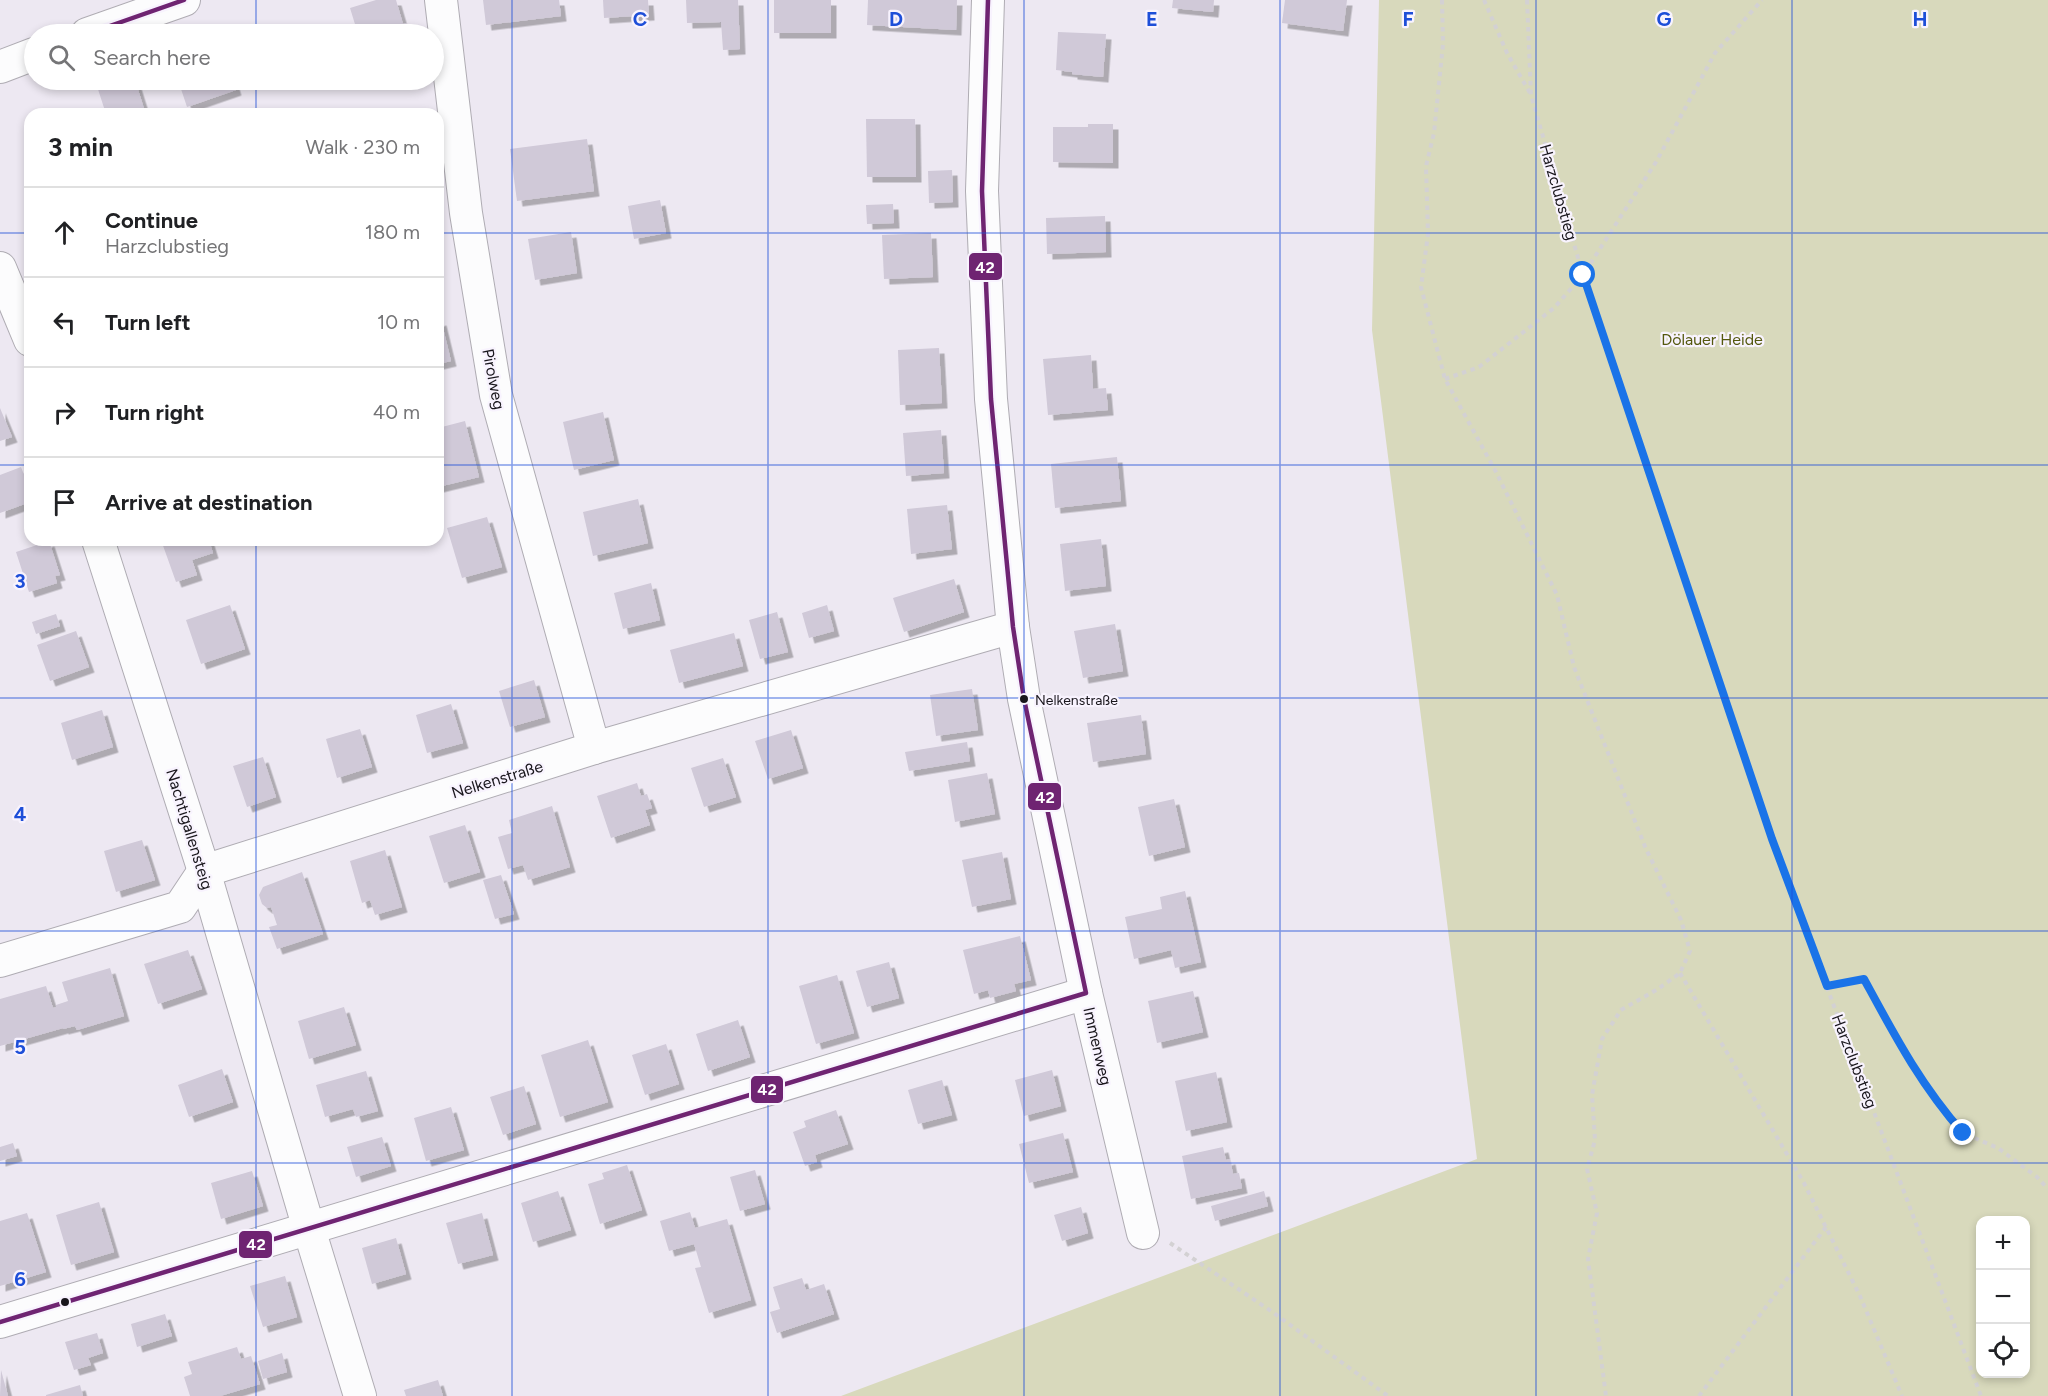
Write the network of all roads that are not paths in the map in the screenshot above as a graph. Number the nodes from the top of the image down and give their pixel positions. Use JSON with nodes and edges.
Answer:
{"nodes":[{"id":1,"x":184,"y":0,"type":"edge"},
{"id":2,"x":441,"y":0,"type":"edge"},
{"id":3,"x":988,"y":0,"type":"edge"},
{"id":4,"x":116,"y":24,"type":"edge"},
{"id":5,"x":444,"y":24,"type":"edge"},
{"id":6,"x":444,"y":26,"type":"edge"},
{"id":7,"x":24,"y":58,"type":"edge"},
{"id":8,"x":0,"y":67,"type":"edge"},
{"id":9,"x":0,"y":268,"type":"edge"},
{"id":10,"x":24,"y":326,"type":"edge"},
{"id":11,"x":100,"y":546,"type":"edge"},
{"id":12,"x":1013,"y":627,"type":"junction"},
{"id":13,"x":594,"y":748,"type":"junction"},
{"id":14,"x":204,"y":871,"type":"junction"},
{"id":15,"x":0,"y":961,"type":"edge"},
{"id":16,"x":1086,"y":993,"type":"junction"},
{"id":17,"x":309,"y":1229,"type":"junction"},
{"id":18,"x":1143,"y":1233,"type":"road end"},
{"id":19,"x":0,"y":1322,"type":"edge"},
{"id":20,"x":360,"y":1396,"type":"edge"}],
"edges":[{"from":1,"to":4,"type":"street"},
{"from":2,"to":5,"type":"street","name":"Pirolweg"},
{"from":3,"to":12,"type":"street","name":"Immenweg"},
{"from":6,"to":13,"type":"street","name":"Pirolweg"},
{"from":7,"to":8,"type":"street"},
{"from":9,"to":10,"type":"street"},
{"from":11,"to":14,"type":"street","name":"Nachtigallensteig"},
{"from":12,"to":13,"type":"street","name":"Nelkenstraße"},
{"from":12,"to":16,"type":"street","name":"Immenweg"},
{"from":13,"to":14,"type":"street","name":"Nelkenstraße"},
{"from":14,"to":15,"type":"street"},
{"from":14,"to":17,"type":"street","name":"Nachtigallensteig"},
{"from":16,"to":17,"type":"street"},
{"from":16,"to":18,"type":"street","name":"Immenweg"},
{"from":17,"to":19,"type":"street"},
{"from":17,"to":20,"type":"street","name":"Nachtigallensteig"}]}
